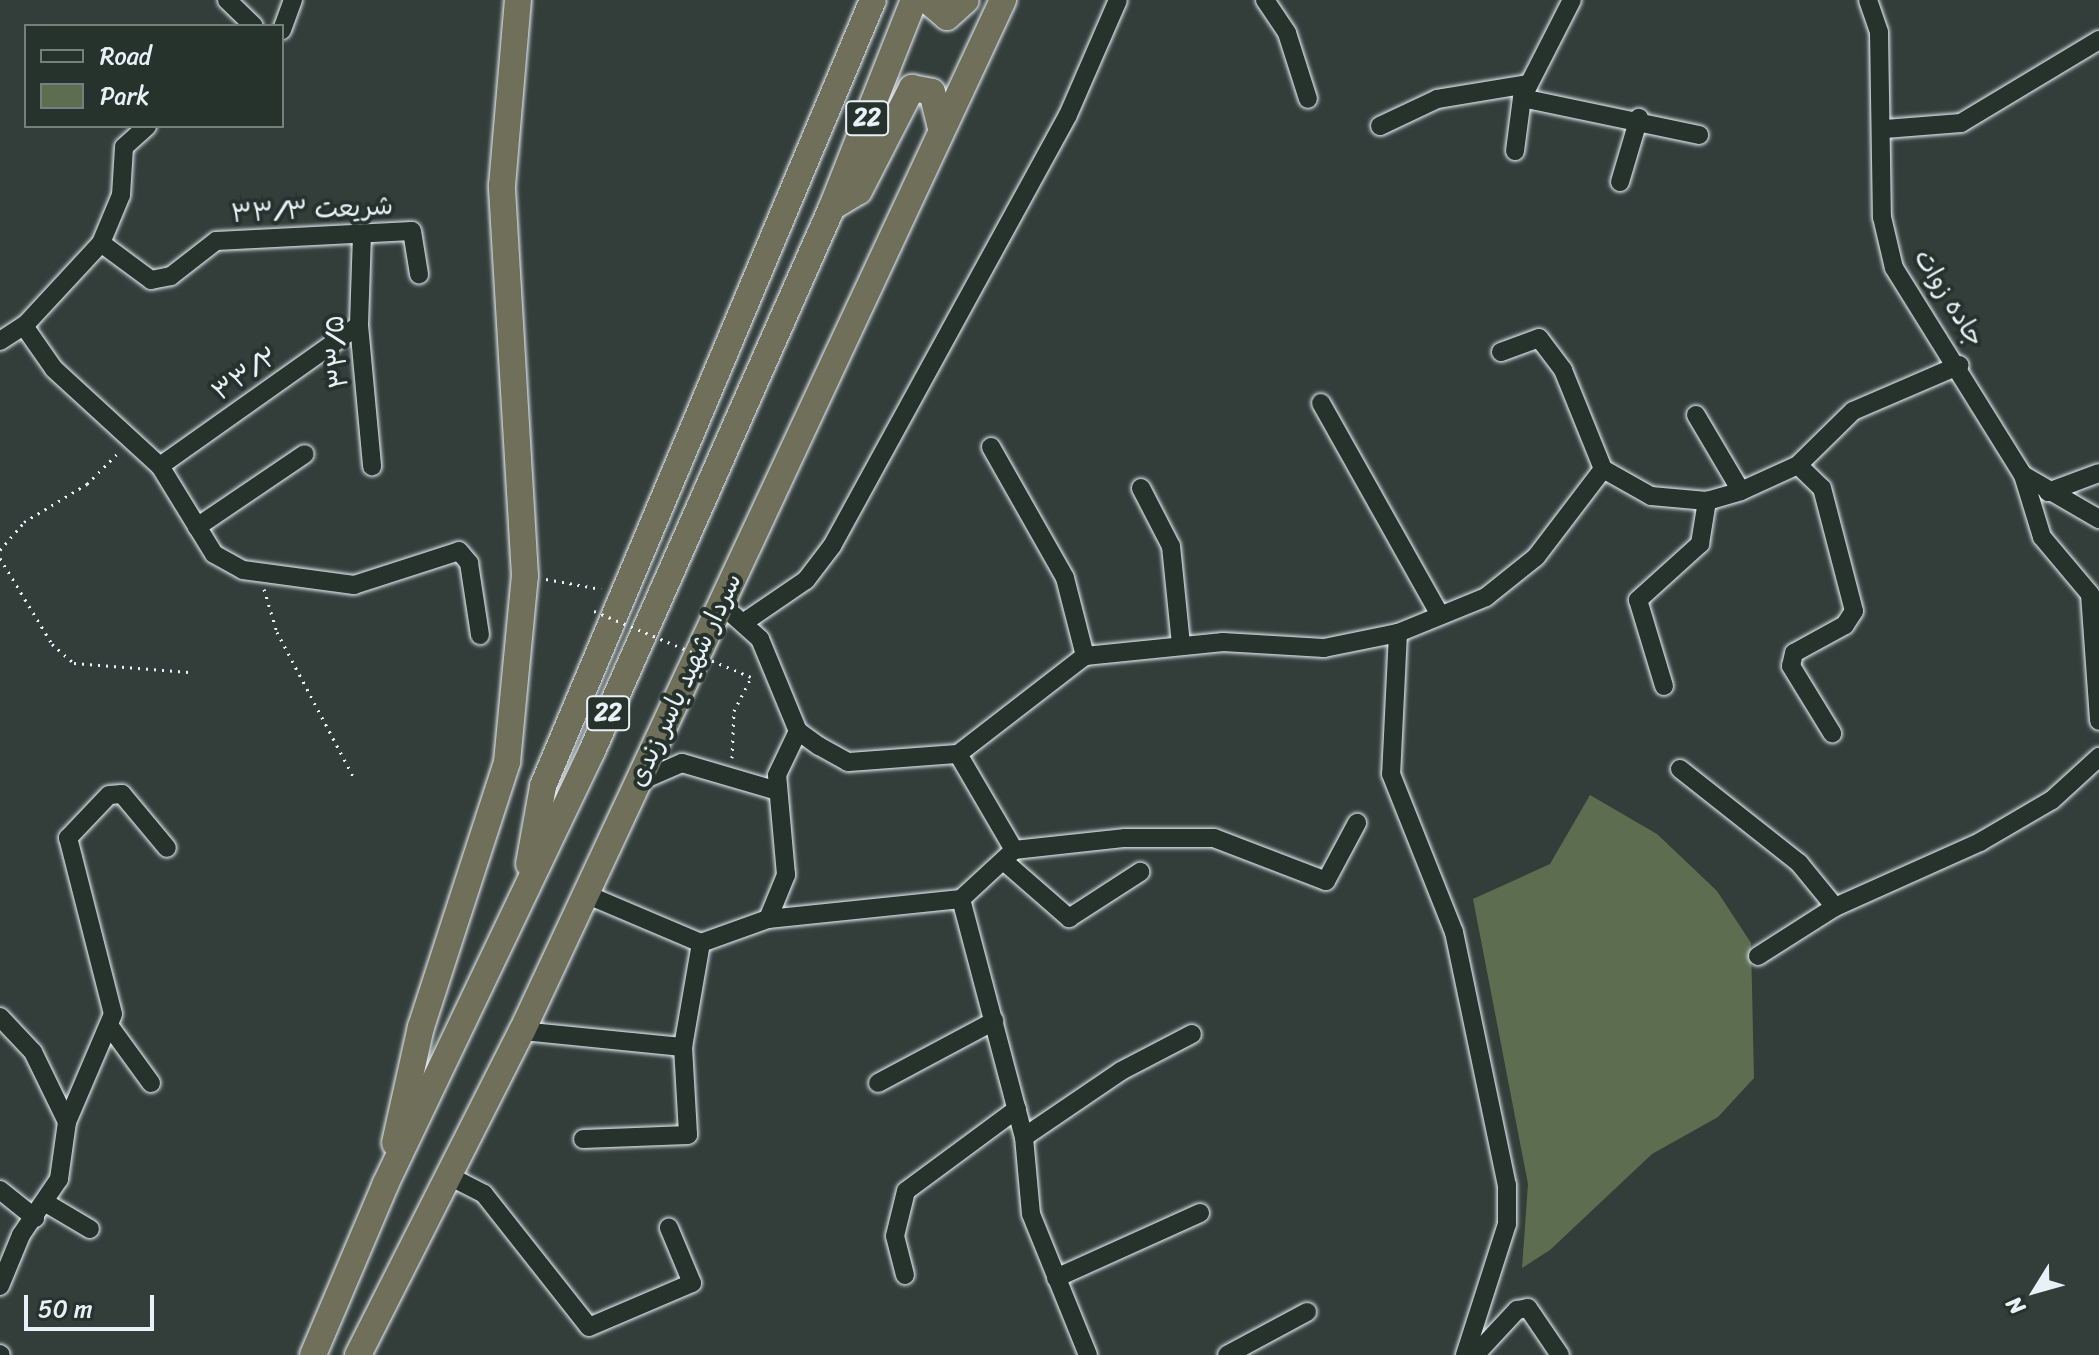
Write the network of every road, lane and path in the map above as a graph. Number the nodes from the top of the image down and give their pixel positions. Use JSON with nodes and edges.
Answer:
{"nodes":[{"id":1,"x":227,"y":0,"type":"edge"},
{"id":2,"x":293,"y":0,"type":"edge"},
{"id":3,"x":518,"y":0,"type":"edge"},
{"id":4,"x":873,"y":0,"type":"edge"},
{"id":5,"x":914,"y":0,"type":"edge"},
{"id":6,"x":927,"y":0,"type":"edge"},
{"id":7,"x":966,"y":0,"type":"edge"},
{"id":8,"x":1118,"y":0,"type":"edge"},
{"id":9,"x":1267,"y":0,"type":"edge"},
{"id":10,"x":1572,"y":0,"type":"edge"},
{"id":11,"x":1868,"y":0,"type":"edge"},
{"id":12,"x":1002,"y":7,"type":"edge"},
{"id":13,"x":252,"y":24,"type":"edge"},
{"id":14,"x":284,"y":25,"type":"edge"},
{"id":15,"x":2099,"y":40,"type":"edge"},
{"id":16,"x":1526,"y":91,"type":"junction"},
{"id":17,"x":1308,"y":99,"type":"dead end"},
{"id":18,"x":1639,"y":118,"type":"junction"},
{"id":19,"x":1380,"y":126,"type":"dead end"},
{"id":20,"x":145,"y":128,"type":"edge"},
{"id":21,"x":941,"y":129,"type":"junction"},
{"id":22,"x":1885,"y":129,"type":"junction"},
{"id":23,"x":1699,"y":135,"type":"dead end"},
{"id":24,"x":1515,"y":151,"type":"dead end"},
{"id":25,"x":1620,"y":182,"type":"dead end"},
{"id":26,"x":832,"y":207,"type":"junction"},
{"id":27,"x":362,"y":234,"type":"junction"},
{"id":28,"x":101,"y":243,"type":"junction"},
{"id":29,"x":419,"y":274,"type":"dead end"},
{"id":30,"x":359,"y":325,"type":"junction"},
{"id":31,"x":24,"y":326,"type":"junction"},
{"id":32,"x":0,"y":341,"type":"edge"},
{"id":33,"x":1501,"y":352,"type":"dead end"},
{"id":34,"x":1960,"y":365,"type":"junction"},
{"id":35,"x":1321,"y":403,"type":"dead end"},
{"id":36,"x":1696,"y":415,"type":"dead end"},
{"id":37,"x":132,"y":438,"type":"junction"},
{"id":38,"x":991,"y":447,"type":"dead end"},
{"id":39,"x":305,"y":454,"type":"dead end"},
{"id":40,"x":1798,"y":465,"type":"junction"},
{"id":41,"x":160,"y":466,"type":"junction"},
{"id":42,"x":372,"y":466,"type":"dead end"},
{"id":43,"x":1603,"y":469,"type":"junction"},
{"id":44,"x":2099,"y":473,"type":"edge"},
{"id":45,"x":2023,"y":475,"type":"junction"},
{"id":46,"x":1141,"y":488,"type":"dead end"},
{"id":47,"x":1741,"y":491,"type":"junction"},
{"id":48,"x":2048,"y":492,"type":"junction"},
{"id":49,"x":1707,"y":501,"type":"junction"},
{"id":50,"x":2099,"y":519,"type":"edge"},
{"id":51,"x":197,"y":527,"type":"junction"},
{"id":52,"x":0,"y":550,"type":"edge"},
{"id":53,"x":0,"y":558,"type":"edge"},
{"id":54,"x":260,"y":572,"type":"junction"},
{"id":55,"x":525,"y":576,"type":"junction"},
{"id":56,"x":621,"y":593,"type":"junction"},
{"id":57,"x":722,"y":605,"type":"junction"},
{"id":58,"x":594,"y":611,"type":"dead end"},
{"id":59,"x":1440,"y":615,"type":"junction"},
{"id":60,"x":743,"y":623,"type":"junction"},
{"id":61,"x":2098,"y":632,"type":"edge"},
{"id":62,"x":1398,"y":633,"type":"junction"},
{"id":63,"x":480,"y":635,"type":"dead end"},
{"id":64,"x":1181,"y":645,"type":"junction"},
{"id":65,"x":1085,"y":656,"type":"junction"},
{"id":66,"x":189,"y":672,"type":"dead end"},
{"id":67,"x":1664,"y":686,"type":"dead end"},
{"id":68,"x":2099,"y":721,"type":"edge"},
{"id":69,"x":798,"y":731,"type":"junction"},
{"id":70,"x":1832,"y":733,"type":"dead end"},
{"id":71,"x":958,"y":754,"type":"junction"},
{"id":72,"x":2099,"y":757,"type":"edge"},
{"id":73,"x":1680,"y":769,"type":"dead end"},
{"id":74,"x":732,"y":774,"type":"junction"},
{"id":75,"x":353,"y":776,"type":"dead end"},
{"id":76,"x":636,"y":783,"type":"junction"},
{"id":77,"x":778,"y":791,"type":"junction"},
{"id":78,"x":1357,"y":823,"type":"dead end"},
{"id":79,"x":167,"y":848,"type":"dead end"},
{"id":80,"x":1010,"y":856,"type":"junction"},
{"id":81,"x":1140,"y":872,"type":"dead end"},
{"id":82,"x":583,"y":893,"type":"junction"},
{"id":83,"x":961,"y":899,"type":"junction"},
{"id":84,"x":522,"y":903,"type":"junction"},
{"id":85,"x":1835,"y":907,"type":"junction"},
{"id":86,"x":768,"y":919,"type":"junction"},
{"id":87,"x":701,"y":943,"type":"junction"},
{"id":88,"x":1758,"y":956,"type":"dead end"},
{"id":89,"x":0,"y":1017,"type":"edge"},
{"id":90,"x":994,"y":1021,"type":"junction"},
{"id":91,"x":111,"y":1028,"type":"junction"},
{"id":92,"x":522,"y":1031,"type":"junction"},
{"id":93,"x":1192,"y":1034,"type":"dead end"},
{"id":94,"x":683,"y":1047,"type":"junction"},
{"id":95,"x":151,"y":1083,"type":"dead end"},
{"id":96,"x":878,"y":1083,"type":"dead end"},
{"id":97,"x":1017,"y":1109,"type":"junction"},
{"id":98,"x":67,"y":1122,"type":"junction"},
{"id":99,"x":1024,"y":1137,"type":"junction"},
{"id":100,"x":583,"y":1139,"type":"dead end"},
{"id":101,"x":449,"y":1176,"type":"junction"},
{"id":102,"x":385,"y":1185,"type":"junction"},
{"id":103,"x":0,"y":1190,"type":"edge"},
{"id":104,"x":40,"y":1210,"type":"junction"},
{"id":105,"x":1200,"y":1213,"type":"dead end"},
{"id":106,"x":669,"y":1228,"type":"dead end"},
{"id":107,"x":90,"y":1229,"type":"dead end"},
{"id":108,"x":905,"y":1275,"type":"dead end"},
{"id":109,"x":1056,"y":1278,"type":"junction"},
{"id":110,"x":0,"y":1286,"type":"edge"},
{"id":111,"x":1307,"y":1312,"type":"dead end"},
{"id":112,"x":313,"y":1355,"type":"edge"},
{"id":113,"x":358,"y":1355,"type":"edge"},
{"id":114,"x":1088,"y":1355,"type":"edge"},
{"id":115,"x":1227,"y":1355,"type":"edge"},
{"id":116,"x":1465,"y":1355,"type":"edge"},
{"id":117,"x":1475,"y":1355,"type":"edge"},
{"id":118,"x":1560,"y":1355,"type":"edge"}],
"edges":[{"from":1,"to":13,"type":"street"},
{"from":2,"to":14,"type":"street"},
{"from":3,"to":55,"type":"highway"},
{"from":4,"to":56,"type":"highway"},
{"from":5,"to":26,"type":"highway","name":"سردار شهید یاسر زندی","number":"22"},
{"from":6,"to":7,"type":"highway"},
{"from":8,"to":60,"type":"street"},
{"from":9,"to":17,"type":"street"},
{"from":10,"to":16,"type":"street"},
{"from":11,"to":22,"type":"street","name":"جاده زوات"},
{"from":12,"to":21,"type":"highway","name":"سردار شهید یاسر زندی","number":"22"},
{"from":15,"to":22,"type":"street"},
{"from":16,"to":18,"type":"street"},
{"from":16,"to":19,"type":"street"},
{"from":16,"to":24,"type":"street"},
{"from":18,"to":23,"type":"street"},
{"from":18,"to":25,"type":"street"},
{"from":20,"to":28,"type":"street"},
{"from":21,"to":26,"type":"highway"},
{"from":21,"to":57,"type":"highway","name":"سردار شهید یاسر زندی","number":"22"},
{"from":22,"to":34,"type":"street","name":"جاده زوات"},
{"from":26,"to":84,"type":"highway","name":"سردار شهید یاسر زندی","number":"22"},
{"from":27,"to":28,"type":"street","name":"شریعت ۳۳/۳"},
{"from":27,"to":29,"type":"street","name":"شریعت ۳۳/۳"},
{"from":27,"to":30,"type":"street","name":"۳۳/۵"},
{"from":28,"to":31,"type":"street"},
{"from":30,"to":41,"type":"street","name":"۳۳/۲"},
{"from":30,"to":42,"type":"street","name":"۳۳/۵"},
{"from":31,"to":32,"type":"street"},
{"from":31,"to":37,"type":"street"},
{"from":33,"to":43,"type":"street"},
{"from":34,"to":40,"type":"street"},
{"from":34,"to":45,"type":"street","name":"جاده زوات"},
{"from":35,"to":59,"type":"street"},
{"from":36,"to":47,"type":"street"},
{"from":37,"to":41,"type":"street"},
{"from":37,"to":52,"type":"path"},
{"from":38,"to":65,"type":"street"},
{"from":39,"to":51,"type":"street"},
{"from":40,"to":47,"type":"street"},
{"from":40,"to":70,"type":"street"},
{"from":41,"to":51,"type":"street"},
{"from":43,"to":49,"type":"street"},
{"from":43,"to":59,"type":"street"},
{"from":44,"to":48,"type":"street"},
{"from":45,"to":48,"type":"street","name":"جاده زوات"},
{"from":45,"to":61,"type":"street"},
{"from":46,"to":64,"type":"street"},
{"from":47,"to":49,"type":"street"},
{"from":48,"to":50,"type":"street","name":"جاده زوات"},
{"from":49,"to":67,"type":"street"},
{"from":51,"to":54,"type":"street"},
{"from":53,"to":66,"type":"path"},
{"from":54,"to":63,"type":"street"},
{"from":54,"to":75,"type":"path"},
{"from":55,"to":56,"type":"path"},
{"from":55,"to":102,"type":"highway"},
{"from":56,"to":84,"type":"highway"},
{"from":57,"to":60,"type":"street"},
{"from":57,"to":76,"type":"highway","name":"سردار شهید یاسر زندی","number":"22"},
{"from":58,"to":74,"type":"path","bridge":true},
{"from":59,"to":62,"type":"street"},
{"from":60,"to":69,"type":"street"},
{"from":61,"to":68,"type":"street"},
{"from":62,"to":64,"type":"street"},
{"from":62,"to":116,"type":"street"},
{"from":64,"to":65,"type":"street"},
{"from":65,"to":71,"type":"street"},
{"from":69,"to":71,"type":"street"},
{"from":69,"to":77,"type":"street"},
{"from":71,"to":80,"type":"street"},
{"from":72,"to":85,"type":"street"},
{"from":73,"to":85,"type":"street"},
{"from":74,"to":76,"type":"street"},
{"from":74,"to":77,"type":"street"},
{"from":76,"to":82,"type":"highway","name":"سردار شهید یاسر زندی","number":"22"},
{"from":77,"to":86,"type":"street"},
{"from":78,"to":80,"type":"street"},
{"from":79,"to":91,"type":"street"},
{"from":80,"to":81,"type":"street"},
{"from":80,"to":83,"type":"street"},
{"from":82,"to":87,"type":"street"},
{"from":82,"to":92,"type":"highway","name":"سردار شهید یاسر زندی","number":"22"},
{"from":83,"to":86,"type":"street"},
{"from":83,"to":90,"type":"street"},
{"from":84,"to":102,"type":"highway","name":"سردار شهید یاسر زندی","number":"22"},
{"from":85,"to":88,"type":"street"},
{"from":86,"to":87,"type":"street"},
{"from":87,"to":94,"type":"street"},
{"from":89,"to":98,"type":"street"},
{"from":90,"to":96,"type":"street"},
{"from":90,"to":97,"type":"street"},
{"from":91,"to":95,"type":"street"},
{"from":91,"to":98,"type":"street"},
{"from":92,"to":94,"type":"street"},
{"from":92,"to":101,"type":"highway","name":"سردار شهید یاسر زندی","number":"22"},
{"from":93,"to":99,"type":"street"},
{"from":94,"to":100,"type":"street"},
{"from":97,"to":99,"type":"street"},
{"from":97,"to":108,"type":"street"},
{"from":98,"to":104,"type":"street"},
{"from":99,"to":109,"type":"street"},
{"from":101,"to":106,"type":"street"},
{"from":101,"to":113,"type":"highway","name":"سردار شهید یاسر زندی","number":"22"},
{"from":102,"to":112,"type":"highway","name":"سردار شهید یاسر زندی","number":"22"},
{"from":103,"to":104,"type":"street"},
{"from":104,"to":107,"type":"street"},
{"from":104,"to":110,"type":"street"},
{"from":105,"to":109,"type":"street"},
{"from":109,"to":114,"type":"street"},
{"from":111,"to":115,"type":"street"},
{"from":117,"to":118,"type":"street"}]}
